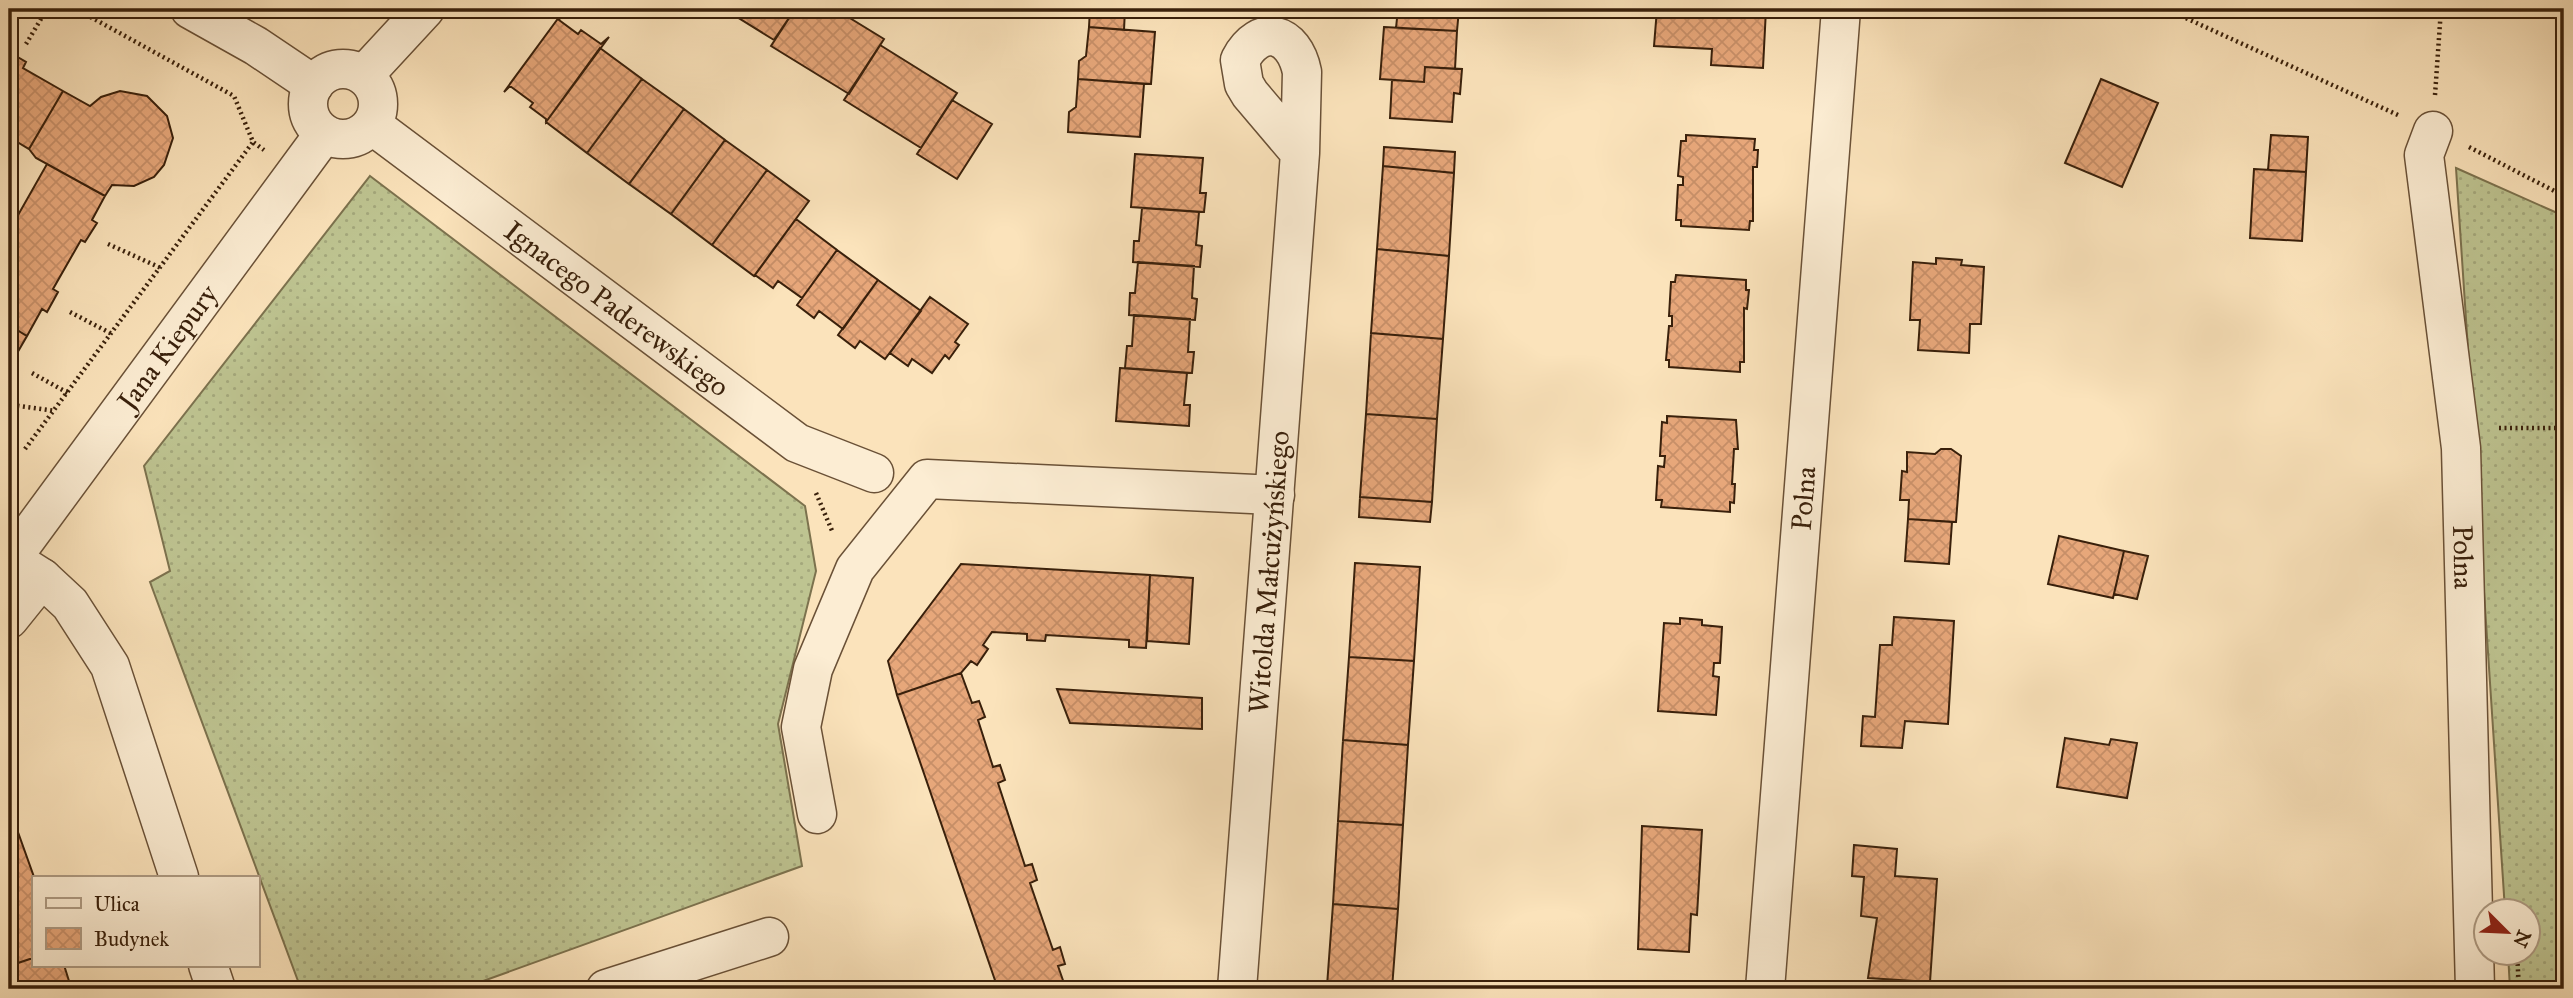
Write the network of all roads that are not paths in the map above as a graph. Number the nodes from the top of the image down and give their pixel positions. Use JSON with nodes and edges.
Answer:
{"nodes":[{"id":1,"x":190,"y":9,"type":"edge"},
{"id":2,"x":425,"y":9,"type":"edge"},
{"id":3,"x":1840,"y":9,"type":"edge"},
{"id":4,"x":364,"y":75,"type":"junction"},
{"id":5,"x":314,"y":85,"type":"junction"},
{"id":6,"x":372,"y":125,"type":"junction"},
{"id":7,"x":2433,"y":131,"type":"road end"},
{"id":8,"x":324,"y":134,"type":"junction"},
{"id":9,"x":1300,"y":153,"type":"dead end"},
{"id":10,"x":874,"y":473,"type":"dead end"},
{"id":11,"x":1275,"y":495,"type":"junction"},
{"id":12,"x":21,"y":565,"type":"edge"},
{"id":13,"x":9,"y":619,"type":"edge"},
{"id":14,"x":817,"y":814,"type":"dead end"},
{"id":15,"x":179,"y":876,"type":"edge"},
{"id":16,"x":769,"y":937,"type":"dead end"},
{"id":17,"x":209,"y":967,"type":"edge"},
{"id":18,"x":216,"y":989,"type":"edge"},
{"id":19,"x":606,"y":989,"type":"edge"},
{"id":20,"x":1237,"y":989,"type":"edge"},
{"id":21,"x":1765,"y":989,"type":"edge"},
{"id":22,"x":2475,"y":989,"type":"edge"}],
"edges":[{"from":1,"to":5,"type":"street"},
{"from":2,"to":4,"type":"street"},
{"from":3,"to":21,"type":"street","name":"Polna"},
{"from":4,"to":5,"type":"street"},
{"from":4,"to":6,"type":"street"},
{"from":5,"to":8,"type":"street"},
{"from":6,"to":8,"type":"street"},
{"from":6,"to":10,"type":"street","name":"Ignacego Paderewskiego"},
{"from":7,"to":22,"type":"street","name":"Polna"},
{"from":8,"to":12,"type":"street","name":"Jana Kiepury"},
{"from":9,"to":11,"type":"street","name":"Witolda Małcużyńskiego"},
{"from":11,"to":14,"type":"street"},
{"from":11,"to":20,"type":"street","name":"Witolda Małcużyńskiego"},
{"from":12,"to":13,"type":"street","name":"Jana Kiepury"},
{"from":12,"to":15,"type":"street"},
{"from":16,"to":19,"type":"street"},
{"from":17,"to":18,"type":"street"}]}
